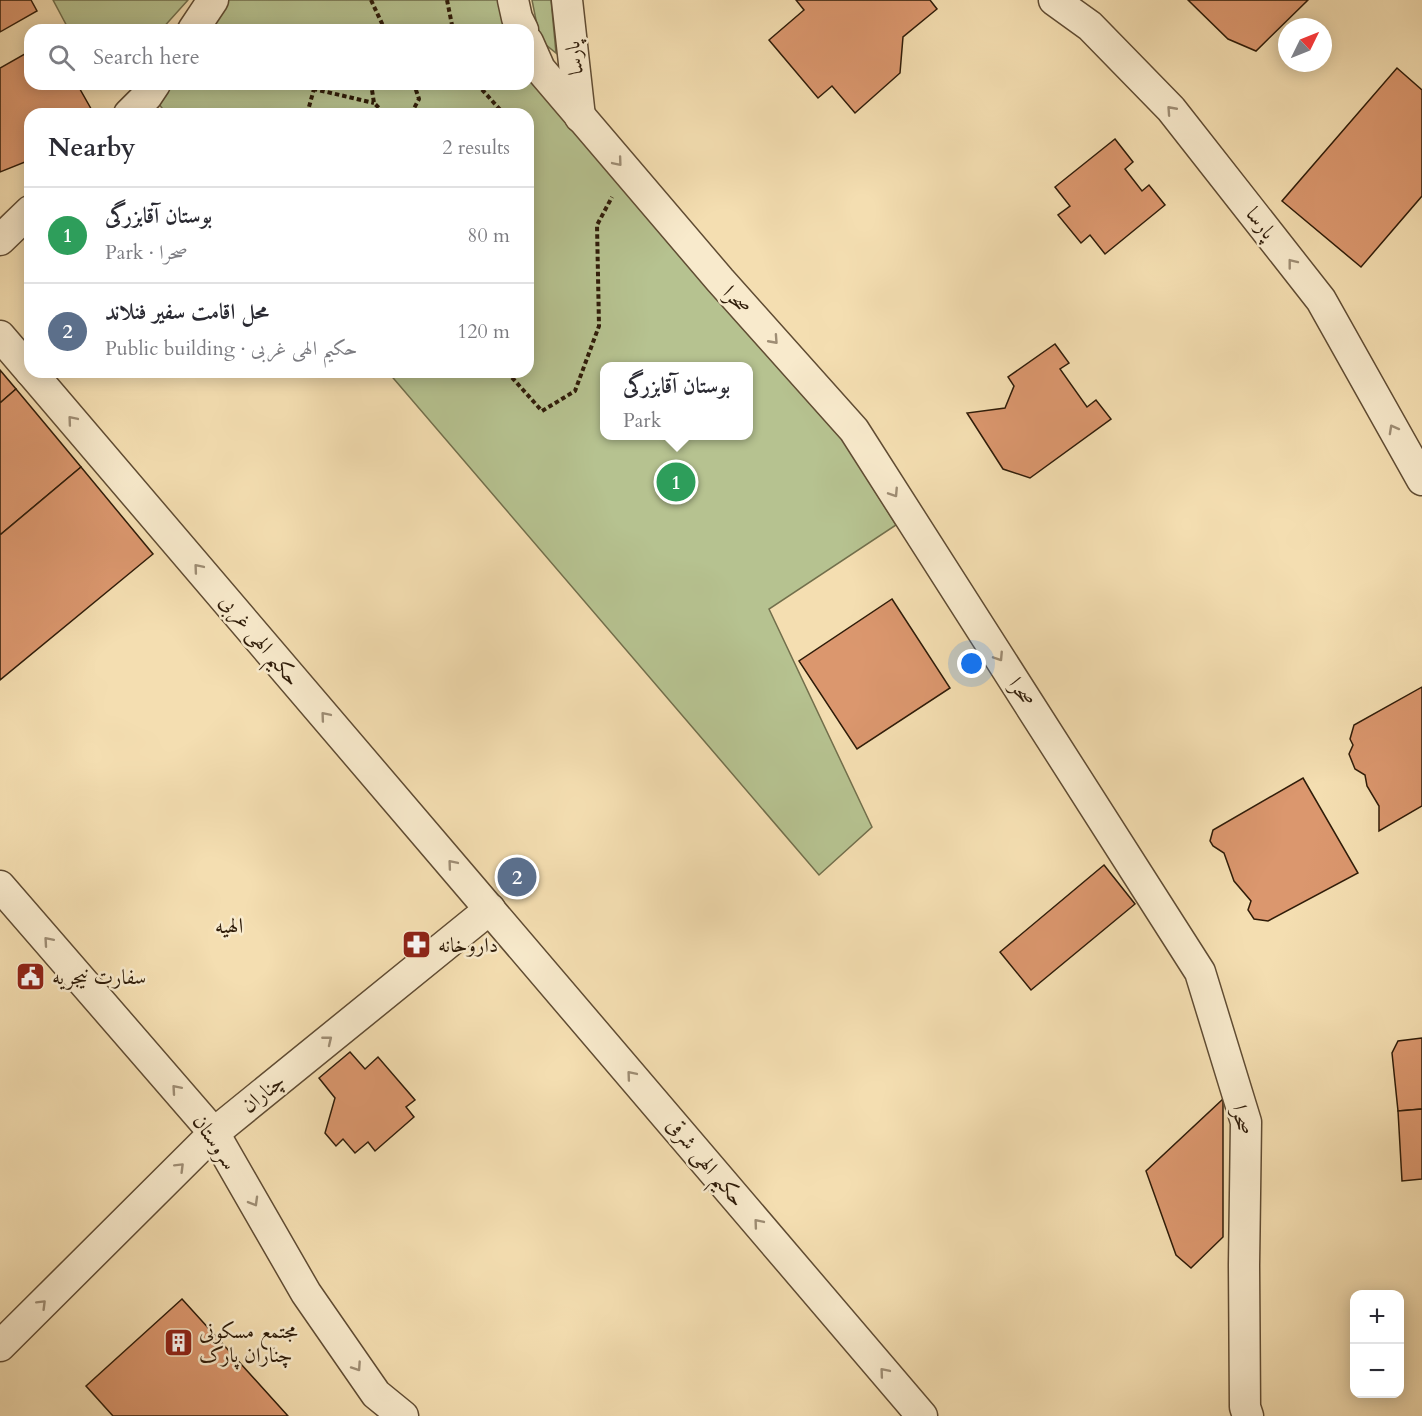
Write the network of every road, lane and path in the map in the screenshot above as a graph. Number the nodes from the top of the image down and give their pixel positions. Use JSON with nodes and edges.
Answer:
{"nodes":[{"id":1,"x":213,"y":0,"type":"edge"},
{"id":2,"x":371,"y":0,"type":"edge"},
{"id":3,"x":447,"y":0,"type":"edge"},
{"id":4,"x":513,"y":0,"type":"edge"},
{"id":5,"x":567,"y":0,"type":"edge"},
{"id":6,"x":1054,"y":0,"type":"edge"},
{"id":7,"x":197,"y":24,"type":"edge"},
{"id":8,"x":383,"y":24,"type":"edge"},
{"id":9,"x":452,"y":24,"type":"edge"},
{"id":10,"x":520,"y":24,"type":"edge"},
{"id":11,"x":534,"y":56,"type":"edge"},
{"id":12,"x":151,"y":90,"type":"edge"},
{"id":13,"x":313,"y":90,"type":"edge"},
{"id":14,"x":322,"y":90,"type":"edge"},
{"id":15,"x":372,"y":90,"type":"edge"},
{"id":16,"x":416,"y":90,"type":"edge"},
{"id":17,"x":482,"y":90,"type":"edge"},
{"id":18,"x":374,"y":103,"type":"junction"},
{"id":19,"x":135,"y":108,"type":"edge"},
{"id":20,"x":309,"y":108,"type":"edge"},
{"id":21,"x":379,"y":108,"type":"edge"},
{"id":22,"x":414,"y":108,"type":"edge"},
{"id":23,"x":499,"y":108,"type":"edge"},
{"id":24,"x":580,"y":117,"type":"junction"},
{"id":25,"x":625,"y":170,"type":"junction"},
{"id":26,"x":24,"y":217,"type":"edge"},
{"id":27,"x":0,"y":240,"type":"edge"},
{"id":28,"x":0,"y":336,"type":"edge"},
{"id":29,"x":24,"y":363,"type":"edge"},
{"id":30,"x":37,"y":378,"type":"edge"},
{"id":31,"x":512,"y":378,"type":"edge"},
{"id":32,"x":1422,"y":480,"type":"edge"},
{"id":33,"x":0,"y":886,"type":"edge"},
{"id":34,"x":490,"y":909,"type":"junction"},
{"id":35,"x":214,"y":1133,"type":"junction"},
{"id":36,"x":0,"y":1346,"type":"edge"},
{"id":37,"x":403,"y":1416,"type":"edge"},
{"id":38,"x":922,"y":1416,"type":"edge"},
{"id":39,"x":1248,"y":1416,"type":"edge"}],
"edges":[{"from":1,"to":7,"type":"street"},
{"from":2,"to":8,"type":"path"},
{"from":3,"to":9,"type":"path"},
{"from":4,"to":10,"type":"street"},
{"from":5,"to":24,"type":"street","name":"پارسا"},
{"from":32,"to":6,"type":"street","name":"پارسا","one_way":true},
{"from":11,"to":24,"type":"street","name":"صحرا"},
{"from":12,"to":19,"type":"street"},
{"from":13,"to":20,"type":"path"},
{"from":14,"to":18,"type":"path"},
{"from":15,"to":18,"type":"path"},
{"from":16,"to":22,"type":"path"},
{"from":17,"to":23,"type":"path"},
{"from":18,"to":21,"type":"path"},
{"from":24,"to":25,"type":"street","name":"صحرا","one_way":true},
{"from":25,"to":31,"type":"path"},
{"from":25,"to":39,"type":"street","name":"صحرا","one_way":true},
{"from":26,"to":27,"type":"street"},
{"from":28,"to":29,"type":"street","name":"حکیم الهی غربی"},
{"from":34,"to":30,"type":"street","name":"حکیم الهی غربی","one_way":true},
{"from":35,"to":33,"type":"street","name":"سروستان","one_way":true},
{"from":35,"to":34,"type":"street","name":"چناران","one_way":true},
{"from":38,"to":34,"type":"street","name":"حکیم الهی شرقی","one_way":true},
{"from":36,"to":35,"type":"street","name":"چناران","one_way":true},
{"from":35,"to":37,"type":"street","name":"سروستان","one_way":true}]}
